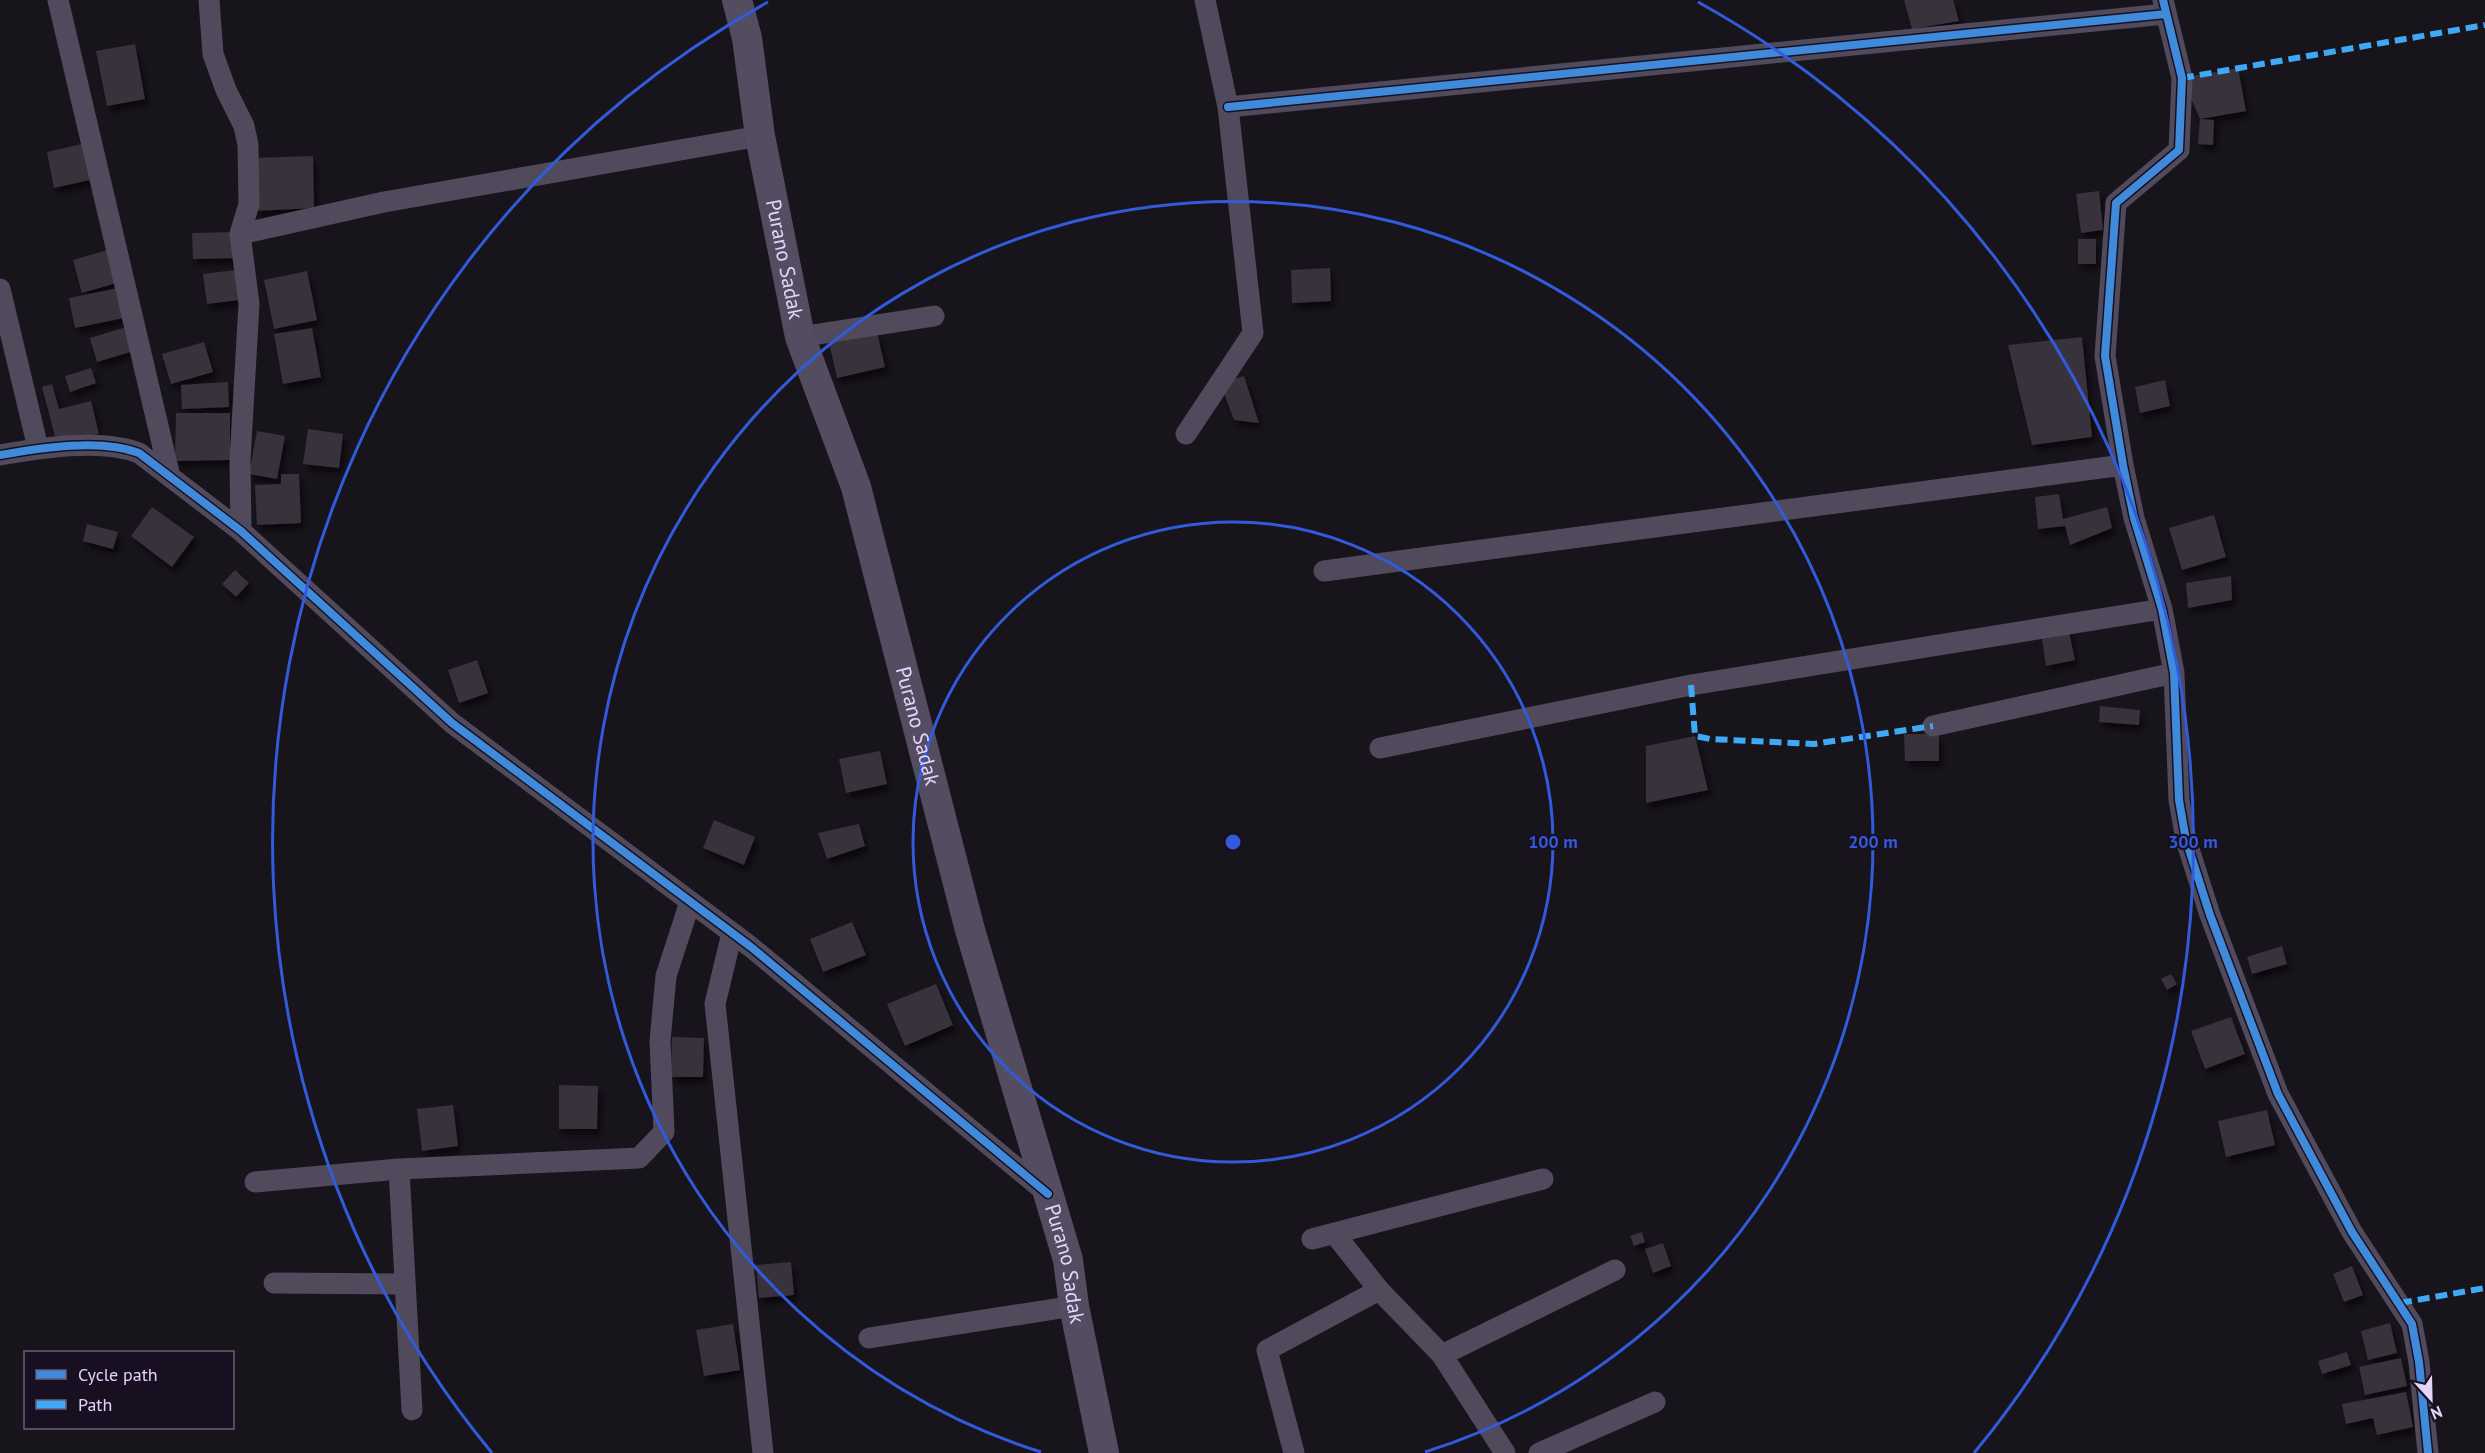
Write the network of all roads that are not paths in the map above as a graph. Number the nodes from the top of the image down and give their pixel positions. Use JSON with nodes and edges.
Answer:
{"nodes":[{"id":1,"x":58,"y":0,"type":"edge"},
{"id":2,"x":209,"y":0,"type":"edge"},
{"id":3,"x":737,"y":0,"type":"edge"},
{"id":4,"x":1205,"y":0,"type":"edge"},
{"id":5,"x":2165,"y":7,"type":"edge"},
{"id":6,"x":1228,"y":107,"type":"junction"},
{"id":7,"x":760,"y":136,"type":"junction"},
{"id":8,"x":240,"y":234,"type":"junction"},
{"id":9,"x":0,"y":288,"type":"edge"},
{"id":10,"x":934,"y":316,"type":"dead end"},
{"id":11,"x":800,"y":337,"type":"junction"},
{"id":12,"x":1186,"y":435,"type":"dead end"},
{"id":13,"x":38,"y":448,"type":"junction"},
{"id":14,"x":0,"y":455,"type":"edge"},
{"id":15,"x":2123,"y":465,"type":"junction"},
{"id":16,"x":170,"y":477,"type":"junction"},
{"id":17,"x":241,"y":531,"type":"junction"},
{"id":18,"x":1324,"y":571,"type":"dead end"},
{"id":19,"x":2162,"y":609,"type":"junction"},
{"id":20,"x":2174,"y":673,"type":"junction"},
{"id":21,"x":1933,"y":726,"type":"dead end"},
{"id":22,"x":1380,"y":748,"type":"dead end"},
{"id":23,"x":690,"y":902,"type":"junction"},
{"id":24,"x":732,"y":933,"type":"junction"},
{"id":25,"x":399,"y":1169,"type":"junction"},
{"id":26,"x":1543,"y":1179,"type":"dead end"},
{"id":27,"x":255,"y":1182,"type":"dead end"},
{"id":28,"x":1048,"y":1194,"type":"junction"},
{"id":29,"x":1334,"y":1233,"type":"junction"},
{"id":30,"x":1312,"y":1239,"type":"dead end"},
{"id":31,"x":1615,"y":1270,"type":"dead end"},
{"id":32,"x":274,"y":1283,"type":"dead end"},
{"id":33,"x":405,"y":1284,"type":"junction"},
{"id":34,"x":1379,"y":1290,"type":"junction"},
{"id":35,"x":1074,"y":1306,"type":"junction"},
{"id":36,"x":869,"y":1338,"type":"dead end"},
{"id":37,"x":1442,"y":1355,"type":"junction"},
{"id":38,"x":1655,"y":1402,"type":"dead end"},
{"id":39,"x":412,"y":1410,"type":"dead end"},
{"id":40,"x":763,"y":1453,"type":"edge"},
{"id":41,"x":1104,"y":1453,"type":"edge"},
{"id":42,"x":1294,"y":1453,"type":"edge"},
{"id":43,"x":1505,"y":1453,"type":"edge"},
{"id":44,"x":1539,"y":1453,"type":"edge"},
{"id":45,"x":2428,"y":1453,"type":"edge"}],
"edges":[{"from":1,"to":16,"type":"street"},
{"from":2,"to":8,"type":"street"},
{"from":3,"to":7,"type":"main road","name":"Purano Sadak"},
{"from":4,"to":6,"type":"street"},
{"from":5,"to":6,"type":"street"},
{"from":5,"to":15,"type":"street"},
{"from":6,"to":12,"type":"street"},
{"from":7,"to":8,"type":"street"},
{"from":7,"to":11,"type":"main road","name":"Purano Sadak"},
{"from":8,"to":17,"type":"street"},
{"from":9,"to":13,"type":"street"},
{"from":10,"to":11,"type":"street"},
{"from":11,"to":28,"type":"main road","name":"Purano Sadak"},
{"from":13,"to":14,"type":"street"},
{"from":13,"to":16,"type":"street"},
{"from":15,"to":18,"type":"street"},
{"from":15,"to":19,"type":"street"},
{"from":16,"to":17,"type":"street"},
{"from":17,"to":23,"type":"street"},
{"from":19,"to":20,"type":"street"},
{"from":19,"to":22,"type":"street"},
{"from":20,"to":21,"type":"street"},
{"from":20,"to":45,"type":"street"},
{"from":23,"to":24,"type":"street"},
{"from":23,"to":25,"type":"street"},
{"from":24,"to":28,"type":"street"},
{"from":24,"to":40,"type":"street"},
{"from":25,"to":27,"type":"street"},
{"from":25,"to":33,"type":"street"},
{"from":26,"to":29,"type":"street"},
{"from":28,"to":35,"type":"main road","name":"Purano Sadak"},
{"from":29,"to":30,"type":"street"},
{"from":29,"to":34,"type":"street"},
{"from":31,"to":37,"type":"street"},
{"from":32,"to":33,"type":"street"},
{"from":33,"to":39,"type":"street"},
{"from":34,"to":37,"type":"street"},
{"from":34,"to":42,"type":"street"},
{"from":35,"to":36,"type":"street"},
{"from":35,"to":41,"type":"main road","name":"Purano Sadak"},
{"from":37,"to":43,"type":"street"},
{"from":38,"to":44,"type":"street"}]}
